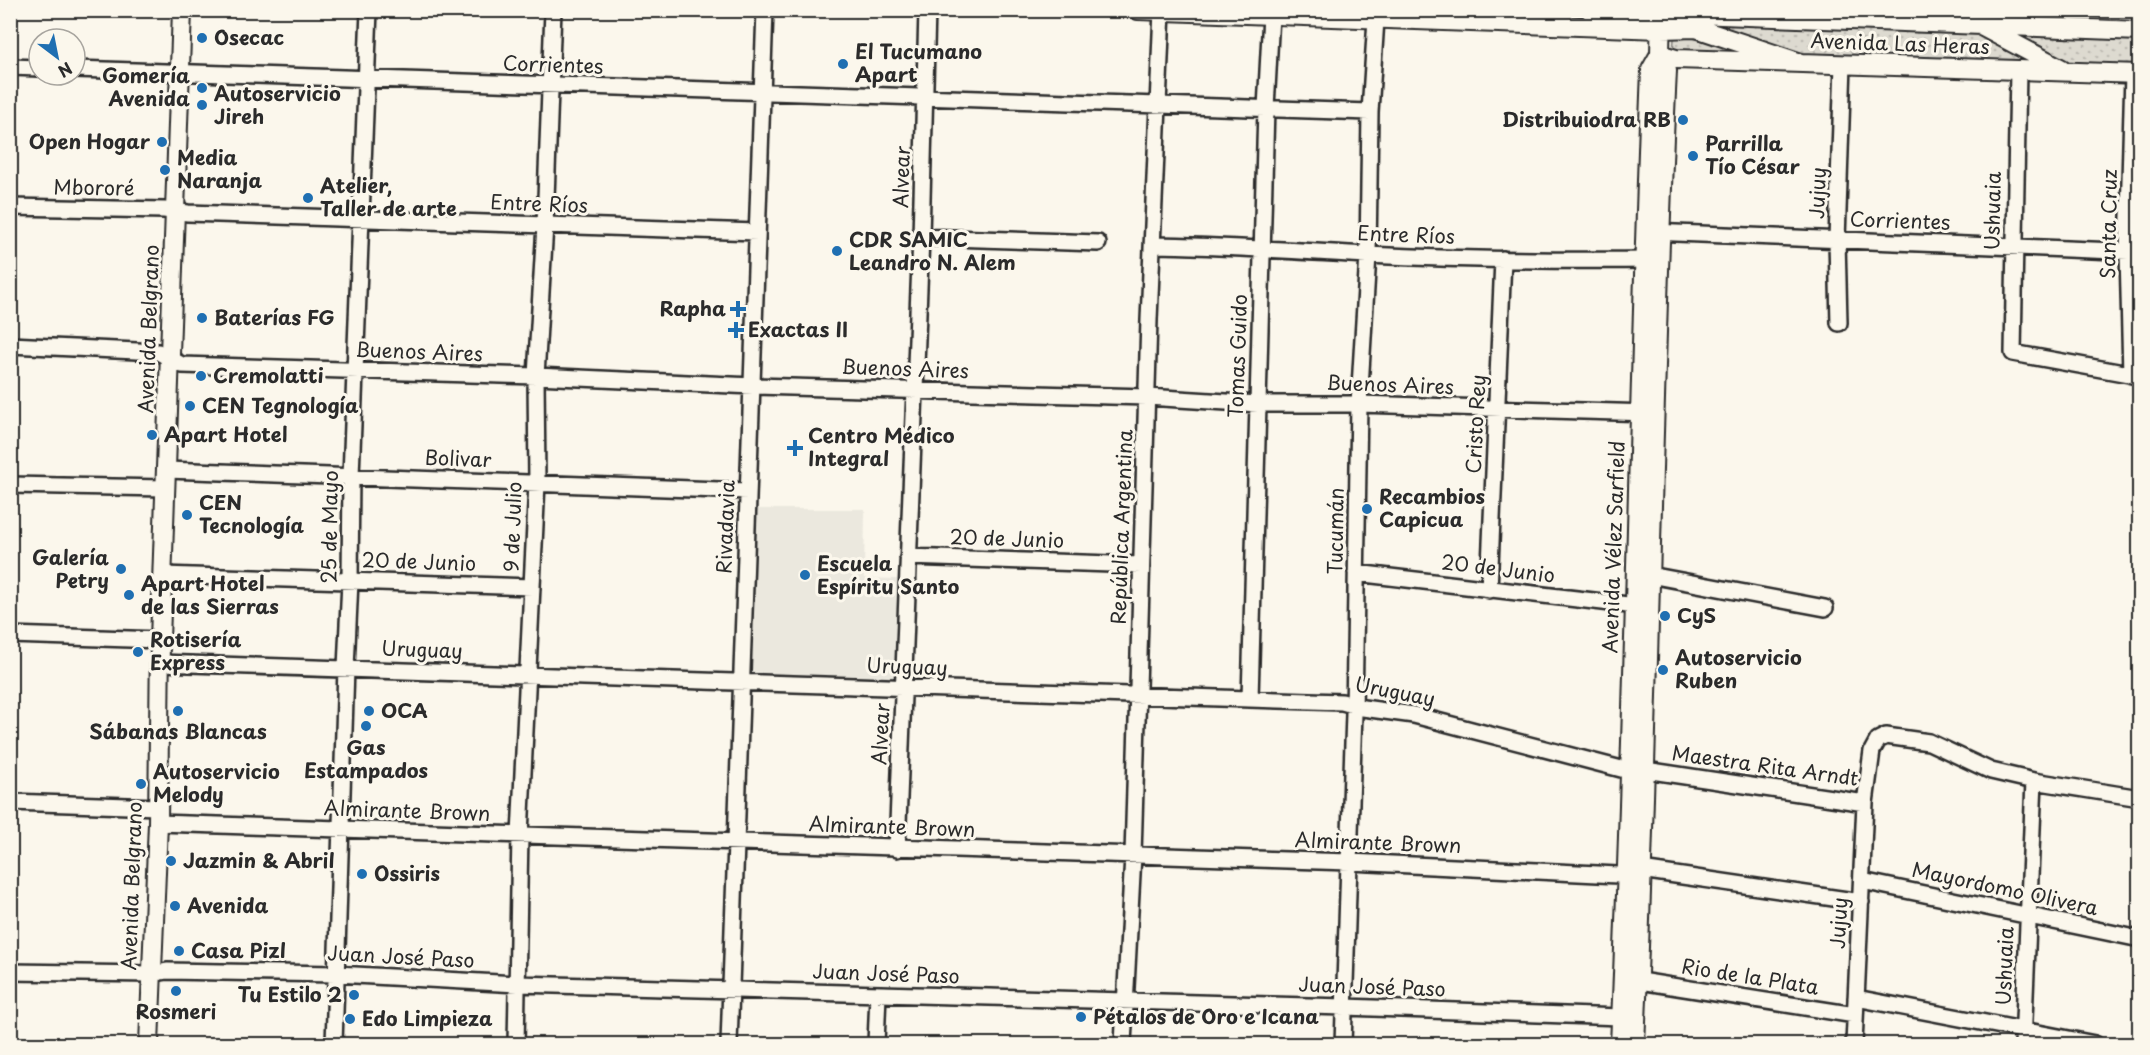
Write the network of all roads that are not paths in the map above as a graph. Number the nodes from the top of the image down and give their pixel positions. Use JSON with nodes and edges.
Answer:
{"nodes":[{"id":1,"x":183,"y":10,"type":"edge"},
{"id":2,"x":369,"y":10,"type":"edge"},
{"id":3,"x":553,"y":10,"type":"edge"},
{"id":4,"x":765,"y":10,"type":"edge"},
{"id":5,"x":927,"y":10,"type":"edge"},
{"id":6,"x":1138,"y":10,"type":"edge"},
{"id":7,"x":1527,"y":10,"type":"edge"},
{"id":8,"x":1590,"y":10,"type":"edge"},
{"id":9,"x":1894,"y":10,"type":"edge"},
{"id":10,"x":1162,"y":11,"type":"edge"},
{"id":11,"x":1271,"y":15,"type":"junction"},
{"id":12,"x":1661,"y":17,"type":"edge"},
{"id":13,"x":1376,"y":19,"type":"junction"},
{"id":14,"x":2139,"y":20,"type":"edge"},
{"id":15,"x":1555,"y":25,"type":"junction"},
{"id":16,"x":1979,"y":25,"type":"junction"},
{"id":17,"x":2139,"y":31,"type":"edge"},
{"id":18,"x":1660,"y":54,"type":"junction"},
{"id":19,"x":1801,"y":63,"type":"junction"},
{"id":20,"x":1843,"y":64,"type":"junction"},
{"id":21,"x":10,"y":68,"type":"edge"},
{"id":22,"x":27,"y":68,"type":"edge"},
{"id":23,"x":87,"y":69,"type":"edge"},
{"id":24,"x":2018,"y":70,"type":"junction"},
{"id":25,"x":2065,"y":71,"type":"junction"},
{"id":26,"x":180,"y":72,"type":"junction"},
{"id":27,"x":2136,"y":74,"type":"edge"},
{"id":28,"x":367,"y":79,"type":"junction"},
{"id":29,"x":550,"y":86,"type":"junction"},
{"id":30,"x":762,"y":92,"type":"junction"},
{"id":31,"x":925,"y":96,"type":"junction"},
{"id":32,"x":1158,"y":104,"type":"junction"},
{"id":33,"x":1266,"y":108,"type":"junction"},
{"id":34,"x":1370,"y":112,"type":"junction"},
{"id":35,"x":10,"y":207,"type":"edge"},
{"id":36,"x":176,"y":211,"type":"junction"},
{"id":37,"x":362,"y":220,"type":"junction"},
{"id":38,"x":545,"y":225,"type":"junction"},
{"id":39,"x":757,"y":232,"type":"junction"},
{"id":40,"x":1652,"y":232,"type":"junction"},
{"id":41,"x":921,"y":237,"type":"junction"},
{"id":42,"x":1837,"y":240,"type":"junction"},
{"id":43,"x":1098,"y":243,"type":"dead end"},
{"id":44,"x":1153,"y":245,"type":"junction"},
{"id":45,"x":2013,"y":246,"type":"junction"},
{"id":46,"x":1262,"y":248,"type":"junction"},
{"id":47,"x":2134,"y":252,"type":"edge"},
{"id":48,"x":1368,"y":255,"type":"junction"},
{"id":49,"x":1503,"y":259,"type":"junction"},
{"id":50,"x":1651,"y":260,"type":"junction"},
{"id":51,"x":1839,"y":323,"type":"dead end"},
{"id":52,"x":10,"y":345,"type":"edge"},
{"id":53,"x":170,"y":357,"type":"junction"},
{"id":54,"x":356,"y":371,"type":"junction"},
{"id":55,"x":2135,"y":375,"type":"edge"},
{"id":56,"x":536,"y":376,"type":"junction"},
{"id":57,"x":753,"y":386,"type":"junction"},
{"id":58,"x":915,"y":391,"type":"junction"},
{"id":59,"x":1147,"y":397,"type":"junction"},
{"id":60,"x":1258,"y":404,"type":"junction"},
{"id":61,"x":1359,"y":404,"type":"junction"},
{"id":62,"x":1498,"y":410,"type":"junction"},
{"id":63,"x":1648,"y":413,"type":"junction"},
{"id":64,"x":351,"y":476,"type":"junction"},
{"id":65,"x":166,"y":479,"type":"junction"},
{"id":66,"x":537,"y":483,"type":"junction"},
{"id":67,"x":10,"y":485,"type":"edge"},
{"id":68,"x":747,"y":491,"type":"junction"},
{"id":69,"x":908,"y":557,"type":"junction"},
{"id":70,"x":1141,"y":565,"type":"junction"},
{"id":71,"x":1356,"y":573,"type":"junction"},
{"id":72,"x":1643,"y":573,"type":"junction"},
{"id":73,"x":162,"y":575,"type":"junction"},
{"id":74,"x":350,"y":581,"type":"junction"},
{"id":75,"x":532,"y":587,"type":"junction"},
{"id":76,"x":1489,"y":590,"type":"junction"},
{"id":77,"x":1642,"y":607,"type":"junction"},
{"id":78,"x":1825,"y":608,"type":"dead end"},
{"id":79,"x":10,"y":635,"type":"edge"},
{"id":80,"x":160,"y":640,"type":"junction"},
{"id":81,"x":160,"y":663,"type":"junction"},
{"id":82,"x":346,"y":668,"type":"junction"},
{"id":83,"x":527,"y":675,"type":"junction"},
{"id":84,"x":743,"y":682,"type":"junction"},
{"id":85,"x":904,"y":688,"type":"junction"},
{"id":86,"x":1138,"y":697,"type":"junction"},
{"id":87,"x":1250,"y":699,"type":"junction"},
{"id":88,"x":1353,"y":705,"type":"junction"},
{"id":89,"x":1637,"y":770,"type":"junction"},
{"id":90,"x":2034,"y":782,"type":"junction"},
{"id":91,"x":2139,"y":798,"type":"edge"},
{"id":92,"x":10,"y":802,"type":"edge"},
{"id":93,"x":1865,"y":803,"type":"junction"},
{"id":94,"x":158,"y":815,"type":"junction"},
{"id":95,"x":342,"y":830,"type":"junction"},
{"id":96,"x":520,"y":836,"type":"junction"},
{"id":97,"x":737,"y":843,"type":"junction"},
{"id":98,"x":897,"y":849,"type":"junction"},
{"id":99,"x":1133,"y":855,"type":"junction"},
{"id":100,"x":1350,"y":862,"type":"junction"},
{"id":101,"x":1633,"y":873,"type":"junction"},
{"id":102,"x":1862,"y":881,"type":"junction"},
{"id":103,"x":1861,"y":902,"type":"junction"},
{"id":104,"x":2028,"y":915,"type":"junction"},
{"id":105,"x":2139,"y":939,"type":"edge"},
{"id":106,"x":10,"y":972,"type":"edge"},
{"id":107,"x":151,"y":974,"type":"junction"},
{"id":108,"x":337,"y":974,"type":"junction"},
{"id":109,"x":1630,"y":979,"type":"junction"},
{"id":110,"x":518,"y":984,"type":"junction"},
{"id":111,"x":731,"y":990,"type":"junction"},
{"id":112,"x":878,"y":994,"type":"junction"},
{"id":113,"x":1856,"y":998,"type":"junction"},
{"id":114,"x":1125,"y":1002,"type":"junction"},
{"id":115,"x":1345,"y":1007,"type":"junction"},
{"id":116,"x":1855,"y":1015,"type":"junction"},
{"id":117,"x":1621,"y":1017,"type":"junction"},
{"id":118,"x":2023,"y":1037,"type":"edge"},
{"id":119,"x":148,"y":1044,"type":"edge"},
{"id":120,"x":334,"y":1044,"type":"edge"},
{"id":121,"x":516,"y":1044,"type":"edge"},
{"id":122,"x":729,"y":1044,"type":"edge"},
{"id":123,"x":876,"y":1044,"type":"edge"},
{"id":124,"x":1123,"y":1044,"type":"edge"},
{"id":125,"x":1343,"y":1044,"type":"edge"},
{"id":126,"x":1620,"y":1044,"type":"edge"},
{"id":127,"x":1635,"y":1044,"type":"edge"},
{"id":128,"x":1854,"y":1044,"type":"edge"},
{"id":129,"x":2095,"y":1044,"type":"edge"}],
"edges":[{"from":1,"to":26,"type":"main road","name":"Avenida Belgrano"},
{"from":2,"to":28,"type":"street","name":"25 de Mayo"},
{"from":3,"to":29,"type":"street","name":"9 de Julio"},
{"from":4,"to":30,"type":"street","name":"Rivadavia"},
{"from":5,"to":31,"type":"street","name":"Alvear"},
{"from":6,"to":10,"type":"main road"},
{"from":7,"to":15,"type":"main road"},
{"from":8,"to":12,"type":"main road"},
{"from":9,"to":14,"type":"main road"},
{"from":10,"to":11,"type":"main road"},
{"from":10,"to":32,"type":"street","name":"República Argentina"},
{"from":11,"to":13,"type":"main road"},
{"from":11,"to":33,"type":"street","name":"Tomas Guido"},
{"from":12,"to":15,"type":"main road"},
{"from":12,"to":16,"type":"main road"},
{"from":12,"to":18,"type":"main road","name":"Avenida Vélez Sarfield"},
{"from":12,"to":19,"type":"main road"},
{"from":13,"to":15,"type":"main road"},
{"from":13,"to":34,"type":"street","name":"Tucumán"},
{"from":16,"to":17,"type":"main road"},
{"from":16,"to":25,"type":"main road"},
{"from":18,"to":19,"type":"main road","name":"Avenida Las Heras"},
{"from":18,"to":40,"type":"main road","name":"Avenida Vélez Sarfield"},
{"from":19,"to":20,"type":"main road","name":"Avenida Las Heras"},
{"from":20,"to":24,"type":"main road","name":"Avenida Las Heras"},
{"from":20,"to":42,"type":"street","name":"Jujuy"},
{"from":21,"to":22,"type":"street"},
{"from":23,"to":26,"type":"street","name":"Corrientes"},
{"from":24,"to":25,"type":"main road","name":"Avenida Las Heras"},
{"from":24,"to":45,"type":"street","name":"Ushuaia"},
{"from":25,"to":27,"type":"main road","name":"Avenida Las Heras"},
{"from":26,"to":28,"type":"street","name":"Corrientes"},
{"from":26,"to":36,"type":"main road","name":"Avenida Belgrano"},
{"from":27,"to":47,"type":"street","name":"Santa Cruz"},
{"from":28,"to":29,"type":"street","name":"Corrientes"},
{"from":28,"to":37,"type":"street","name":"25 de Mayo"},
{"from":29,"to":30,"type":"street","name":"Corrientes"},
{"from":29,"to":38,"type":"street","name":"9 de Julio"},
{"from":30,"to":31,"type":"street","name":"Corrientes"},
{"from":30,"to":39,"type":"street","name":"Rivadavia"},
{"from":31,"to":32,"type":"street","name":"Corrientes"},
{"from":31,"to":41,"type":"street","name":"Alvear"},
{"from":32,"to":33,"type":"street","name":"Corrientes"},
{"from":32,"to":44,"type":"street","name":"República Argentina"},
{"from":33,"to":34,"type":"street","name":"Corrientes"},
{"from":33,"to":46,"type":"street","name":"Tomas Guido"},
{"from":34,"to":48,"type":"street","name":"Tucumán"},
{"from":35,"to":36,"type":"street","name":"Mbororé"},
{"from":36,"to":37,"type":"street","name":"Entre Ríos"},
{"from":36,"to":53,"type":"main road","name":"Avenida Belgrano"},
{"from":37,"to":38,"type":"street","name":"Entre Ríos"},
{"from":37,"to":54,"type":"street","name":"25 de Mayo"},
{"from":38,"to":39,"type":"street","name":"Entre Ríos"},
{"from":38,"to":56,"type":"street","name":"9 de Julio"},
{"from":39,"to":57,"type":"street","name":"Rivadavia"},
{"from":40,"to":42,"type":"street","name":"Corrientes"},
{"from":40,"to":50,"type":"main road","name":"Avenida Vélez Sarfield"},
{"from":41,"to":43,"type":"street"},
{"from":41,"to":58,"type":"street","name":"Alvear"},
{"from":42,"to":45,"type":"street","name":"Corrientes"},
{"from":42,"to":51,"type":"street","name":"Jujuy"},
{"from":44,"to":46,"type":"street","name":"Entre Ríos"},
{"from":44,"to":59,"type":"street","name":"República Argentina"},
{"from":45,"to":47,"type":"street","name":"Corrientes"},
{"from":45,"to":55,"type":"street","name":"Ushuaia"},
{"from":46,"to":48,"type":"street","name":"Entre Ríos"},
{"from":46,"to":60,"type":"street","name":"Tomas Guido"},
{"from":47,"to":55,"type":"street","name":"Santa Cruz"},
{"from":48,"to":49,"type":"street","name":"Entre Ríos"},
{"from":48,"to":61,"type":"street","name":"Tucumán"},
{"from":49,"to":50,"type":"street","name":"Entre Ríos"},
{"from":49,"to":62,"type":"street","name":"Cristo Rey"},
{"from":50,"to":63,"type":"main road","name":"Avenida Vélez Sarfield"},
{"from":52,"to":53,"type":"street","name":"Buenos Aires"},
{"from":53,"to":54,"type":"street","name":"Buenos Aires"},
{"from":53,"to":65,"type":"main road","name":"Avenida Belgrano"},
{"from":54,"to":56,"type":"street","name":"Buenos Aires"},
{"from":54,"to":64,"type":"street","name":"25 de Mayo"},
{"from":56,"to":57,"type":"street","name":"Buenos Aires"},
{"from":56,"to":66,"type":"street","name":"9 de Julio"},
{"from":57,"to":58,"type":"street","name":"Buenos Aires"},
{"from":57,"to":68,"type":"street","name":"Rivadavia"},
{"from":58,"to":59,"type":"street","name":"Buenos Aires"},
{"from":58,"to":69,"type":"street","name":"Alvear"},
{"from":59,"to":60,"type":"street","name":"Buenos Aires"},
{"from":59,"to":70,"type":"street","name":"República Argentina"},
{"from":60,"to":61,"type":"street","name":"Buenos Aires"},
{"from":60,"to":87,"type":"street","name":"Tomas Guido"},
{"from":61,"to":62,"type":"street","name":"Buenos Aires"},
{"from":61,"to":71,"type":"street","name":"Tucumán"},
{"from":62,"to":63,"type":"street","name":"Buenos Aires"},
{"from":62,"to":76,"type":"street","name":"Cristo Rey"},
{"from":63,"to":72,"type":"main road","name":"Avenida Vélez Sarfield"},
{"from":64,"to":65,"type":"street","name":"Bolivar"},
{"from":64,"to":66,"type":"street","name":"Bolivar"},
{"from":64,"to":74,"type":"street","name":"25 de Mayo"},
{"from":65,"to":67,"type":"street","name":"Bolivar"},
{"from":65,"to":73,"type":"main road","name":"Avenida Belgrano"},
{"from":66,"to":68,"type":"street","name":"Bolivar"},
{"from":66,"to":75,"type":"street","name":"9 de Julio"},
{"from":68,"to":84,"type":"street","name":"Rivadavia"},
{"from":69,"to":70,"type":"street","name":"20 de Junio"},
{"from":69,"to":85,"type":"street","name":"Alvear"},
{"from":70,"to":86,"type":"street","name":"República Argentina"},
{"from":71,"to":76,"type":"street","name":"20 de Junio"},
{"from":71,"to":88,"type":"street","name":"Tucumán"},
{"from":72,"to":77,"type":"main road","name":"Avenida Vélez Sarfield"},
{"from":72,"to":78,"type":"street"},
{"from":73,"to":74,"type":"street","name":"20 de Junio"},
{"from":73,"to":80,"type":"main road","name":"Avenida Belgrano"},
{"from":74,"to":75,"type":"street","name":"20 de Junio"},
{"from":74,"to":82,"type":"street","name":"25 de Mayo"},
{"from":75,"to":83,"type":"street","name":"9 de Julio"},
{"from":76,"to":77,"type":"street","name":"20 de Junio"},
{"from":77,"to":89,"type":"main road","name":"Avenida Vélez Sarfield"},
{"from":79,"to":80,"type":"street"},
{"from":80,"to":81,"type":"main road","name":"Avenida Belgrano"},
{"from":81,"to":82,"type":"street","name":"Uruguay"},
{"from":81,"to":94,"type":"main road","name":"Avenida Belgrano"},
{"from":82,"to":83,"type":"street","name":"Uruguay"},
{"from":82,"to":95,"type":"street","name":"25 de Mayo"},
{"from":83,"to":84,"type":"street","name":"Uruguay"},
{"from":83,"to":96,"type":"street","name":"9 de Julio"},
{"from":84,"to":85,"type":"street","name":"Uruguay"},
{"from":84,"to":97,"type":"street","name":"Rivadavia"},
{"from":85,"to":86,"type":"street","name":"Uruguay"},
{"from":85,"to":98,"type":"street","name":"Alvear"},
{"from":86,"to":87,"type":"street","name":"Uruguay"},
{"from":86,"to":99,"type":"street","name":"República Argentina"},
{"from":87,"to":88,"type":"street","name":"Uruguay"},
{"from":88,"to":89,"type":"street","name":"Uruguay"},
{"from":88,"to":100,"type":"street","name":"Tucumán"},
{"from":89,"to":93,"type":"street","name":"Maestra Rita Arndt"},
{"from":89,"to":101,"type":"main road","name":"Avenida Vélez Sarfield"},
{"from":90,"to":91,"type":"street","name":"Maestra Rita Arndt"},
{"from":90,"to":93,"type":"street","name":"Maestra Rita Arndt"},
{"from":90,"to":104,"type":"street","name":"Ushuaia"},
{"from":92,"to":94,"type":"street","name":"Almirante Brown"},
{"from":93,"to":102,"type":"street","name":"Jujuy"},
{"from":94,"to":95,"type":"street","name":"Almirante Brown"},
{"from":94,"to":107,"type":"main road","name":"Avenida Belgrano"},
{"from":95,"to":96,"type":"street","name":"Almirante Brown"},
{"from":95,"to":108,"type":"street","name":"25 de Mayo"},
{"from":96,"to":97,"type":"street","name":"Almirante Brown"},
{"from":96,"to":110,"type":"street","name":"9 de Julio"},
{"from":97,"to":98,"type":"street","name":"Almirante Brown"},
{"from":97,"to":111,"type":"street","name":"Rivadavia"},
{"from":98,"to":99,"type":"street","name":"Almirante Brown"},
{"from":99,"to":100,"type":"street","name":"Almirante Brown"},
{"from":99,"to":114,"type":"street","name":"República Argentina"},
{"from":100,"to":101,"type":"street","name":"Almirante Brown"},
{"from":100,"to":115,"type":"street","name":"Tucumán"},
{"from":101,"to":103,"type":"street"},
{"from":101,"to":109,"type":"main road","name":"Avenida Vélez Sarfield"},
{"from":102,"to":103,"type":"street","name":"Jujuy"},
{"from":102,"to":104,"type":"street","name":"Mayordomo Olivera"},
{"from":103,"to":113,"type":"street","name":"Jujuy"},
{"from":104,"to":105,"type":"street","name":"Mayordomo Olivera"},
{"from":104,"to":118,"type":"street","name":"Ushuaia"},
{"from":106,"to":107,"type":"street","name":"Juan José Paso"},
{"from":107,"to":108,"type":"street","name":"Juan José Paso"},
{"from":107,"to":119,"type":"main road","name":"Avenida Belgrano"},
{"from":108,"to":110,"type":"street","name":"Juan José Paso"},
{"from":108,"to":120,"type":"street","name":"25 de Mayo"},
{"from":109,"to":116,"type":"street","name":"Rio de la Plata"},
{"from":109,"to":117,"type":"main road","name":"Avenida Vélez Sarfield"},
{"from":109,"to":127,"type":"main road","name":"Avenida Vélez Sarfield"},
{"from":110,"to":111,"type":"street","name":"Juan José Paso"},
{"from":110,"to":121,"type":"street","name":"9 de Julio"},
{"from":111,"to":112,"type":"street","name":"Juan José Paso"},
{"from":111,"to":122,"type":"street","name":"Rivadavia"},
{"from":112,"to":114,"type":"street","name":"Juan José Paso"},
{"from":112,"to":123,"type":"street"},
{"from":113,"to":116,"type":"street","name":"Jujuy"},
{"from":113,"to":118,"type":"street"},
{"from":114,"to":115,"type":"street","name":"Juan José Paso"},
{"from":114,"to":124,"type":"street","name":"República Argentina"},
{"from":115,"to":117,"type":"street","name":"Juan José Paso"},
{"from":115,"to":125,"type":"street","name":"Tucumán"},
{"from":116,"to":128,"type":"street","name":"Jujuy"},
{"from":117,"to":126,"type":"main road","name":"Avenida Vélez Sarfield"},
{"from":118,"to":129,"type":"street"}]}
